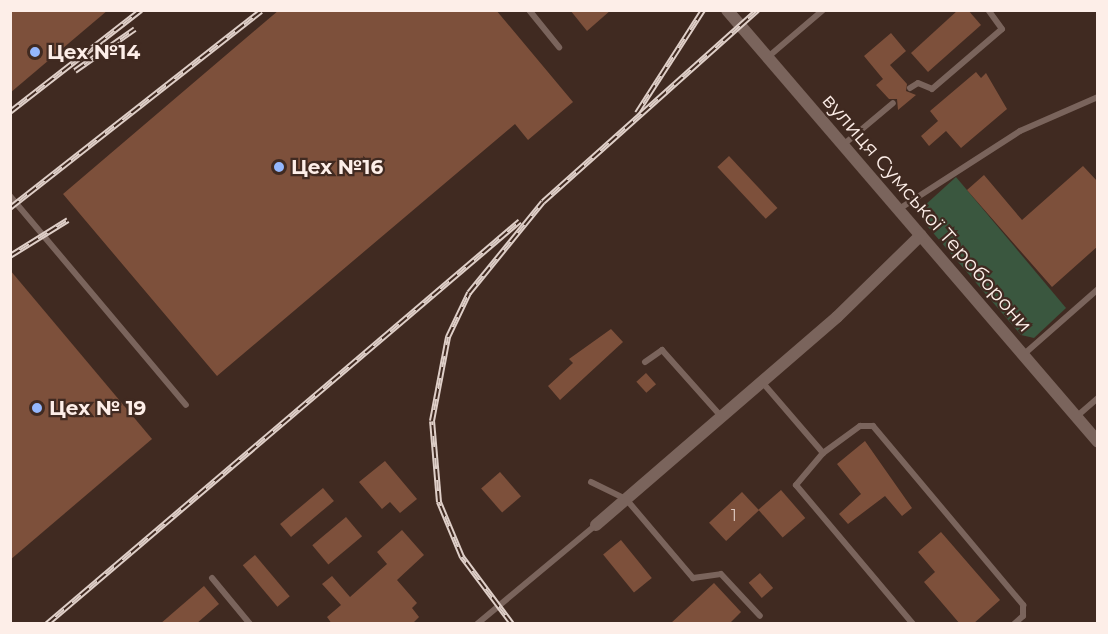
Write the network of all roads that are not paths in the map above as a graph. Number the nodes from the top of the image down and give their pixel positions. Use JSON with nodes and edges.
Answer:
{"nodes":[{"id":1,"x":529,"y":10,"type":"edge"},
{"id":2,"x":727,"y":10,"type":"edge"},
{"id":3,"x":823,"y":10,"type":"edge"},
{"id":4,"x":988,"y":10,"type":"edge"},
{"id":5,"x":559,"y":47,"type":"dead end"},
{"id":6,"x":768,"y":57,"type":"junction"},
{"id":7,"x":910,"y":88,"type":"dead end"},
{"id":8,"x":1098,"y":97,"type":"edge"},
{"id":9,"x":893,"y":103,"type":"dead end"},
{"id":10,"x":843,"y":145,"type":"junction"},
{"id":11,"x":10,"y":196,"type":"edge"},
{"id":12,"x":899,"y":209,"type":"junction"},
{"id":13,"x":921,"y":235,"type":"junction"},
{"id":14,"x":1098,"y":289,"type":"edge"},
{"id":15,"x":1023,"y":355,"type":"junction"},
{"id":16,"x":645,"y":362,"type":"dead end"},
{"id":17,"x":762,"y":382,"type":"junction"},
{"id":18,"x":1098,"y":398,"type":"edge"},
{"id":19,"x":186,"y":405,"type":"dead end"},
{"id":20,"x":719,"y":414,"type":"junction"},
{"id":21,"x":1076,"y":417,"type":"junction"},
{"id":22,"x":1098,"y":442,"type":"edge"},
{"id":23,"x":824,"y":453,"type":"junction"},
{"id":24,"x":591,"y":482,"type":"dead end"},
{"id":25,"x":626,"y":499,"type":"junction"},
{"id":26,"x":596,"y":525,"type":"joint"},
{"id":27,"x":212,"y":578,"type":"dead end"},
{"id":28,"x":760,"y":616,"type":"dead end"},
{"id":29,"x":250,"y":624,"type":"edge"},
{"id":30,"x":477,"y":624,"type":"edge"},
{"id":31,"x":913,"y":624,"type":"edge"},
{"id":32,"x":1014,"y":624,"type":"edge"}],
"edges":[{"from":1,"to":5,"type":"lane"},
{"from":2,"to":6,"type":"street","name":"вулиця Сумської Тероборони"},
{"from":3,"to":6,"type":"lane"},
{"from":4,"to":7,"type":"lane"},
{"from":6,"to":10,"type":"street","name":"вулиця Сумської Тероборони"},
{"from":8,"to":12,"type":"lane"},
{"from":9,"to":10,"type":"lane"},
{"from":10,"to":12,"type":"street","name":"вулиця Сумської Тероборони"},
{"from":11,"to":19,"type":"lane"},
{"from":12,"to":13,"type":"street","name":"вулиця Сумської Тероборони"},
{"from":13,"to":15,"type":"street","name":"вулиця Сумської Тероборони"},
{"from":13,"to":17,"type":"street"},
{"from":14,"to":15,"type":"lane"},
{"from":15,"to":21,"type":"street","name":"вулиця Сумської Тероборони"},
{"from":16,"to":20,"type":"lane"},
{"from":17,"to":20,"type":"street"},
{"from":17,"to":23,"type":"lane"},
{"from":18,"to":21,"type":"lane"},
{"from":20,"to":25,"type":"street"},
{"from":21,"to":22,"type":"street","name":"вулиця Сумської Тероборони"},
{"from":23,"to":31,"type":"lane"},
{"from":23,"to":32,"type":"lane"},
{"from":24,"to":25,"type":"lane"},
{"from":25,"to":26,"type":"street"},
{"from":25,"to":28,"type":"lane"},
{"from":26,"to":30,"type":"lane"},
{"from":27,"to":29,"type":"lane"}]}
